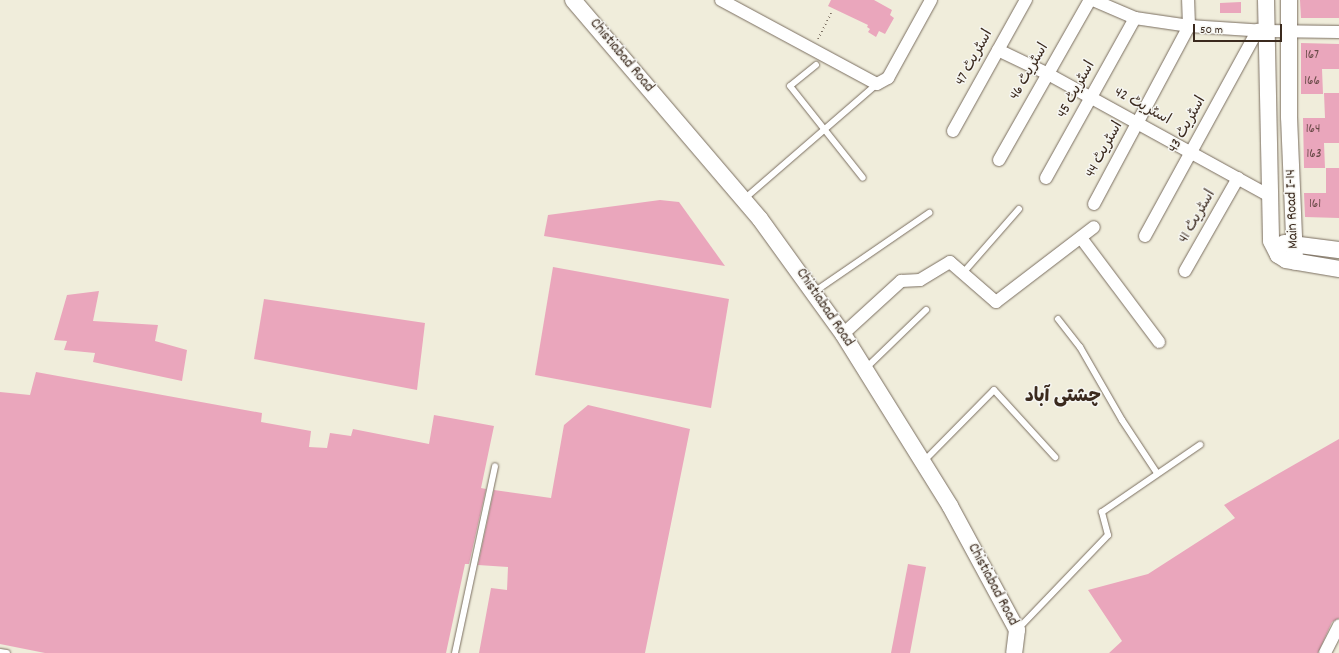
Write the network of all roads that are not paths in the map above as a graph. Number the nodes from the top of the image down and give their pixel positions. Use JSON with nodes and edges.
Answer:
{"nodes":[{"id":1,"x":573,"y":0,"type":"edge"},
{"id":2,"x":722,"y":0,"type":"edge"},
{"id":3,"x":932,"y":0,"type":"edge"},
{"id":4,"x":1026,"y":0,"type":"edge"},
{"id":5,"x":1090,"y":0,"type":"edge"},
{"id":6,"x":1093,"y":0,"type":"edge"},
{"id":7,"x":1188,"y":0,"type":"edge"},
{"id":8,"x":1266,"y":0,"type":"edge"},
{"id":9,"x":1289,"y":0,"type":"edge"},
{"id":10,"x":1135,"y":18,"type":"junction"},
{"id":11,"x":1189,"y":26,"type":"junction"},
{"id":12,"x":1262,"y":31,"type":"junction"},
{"id":13,"x":1289,"y":32,"type":"junction"},
{"id":14,"x":1339,"y":32,"type":"edge"},
{"id":15,"x":998,"y":50,"type":"junction"},
{"id":16,"x":816,"y":65,"type":"dead end"},
{"id":17,"x":1048,"y":74,"type":"junction"},
{"id":18,"x":882,"y":81,"type":"junction"},
{"id":19,"x":1091,"y":98,"type":"junction"},
{"id":20,"x":1138,"y":123,"type":"junction"},
{"id":21,"x":823,"y":130,"type":"junction"},
{"id":22,"x":953,"y":131,"type":"dead end"},
{"id":23,"x":1191,"y":152,"type":"junction"},
{"id":24,"x":999,"y":160,"type":"dead end"},
{"id":25,"x":863,"y":178,"type":"dead end"},
{"id":26,"x":1046,"y":178,"type":"dead end"},
{"id":27,"x":1238,"y":178,"type":"junction"},
{"id":28,"x":1270,"y":196,"type":"junction"},
{"id":29,"x":744,"y":200,"type":"junction"},
{"id":30,"x":1094,"y":204,"type":"dead end"},
{"id":31,"x":1019,"y":209,"type":"dead end"},
{"id":32,"x":929,"y":213,"type":"dead end"},
{"id":33,"x":1094,"y":227,"type":"dead end"},
{"id":34,"x":1145,"y":236,"type":"dead end"},
{"id":35,"x":1081,"y":238,"type":"junction"},
{"id":36,"x":1270,"y":241,"type":"junction"},
{"id":37,"x":1294,"y":244,"type":"junction"},
{"id":38,"x":1339,"y":250,"type":"edge"},
{"id":39,"x":1295,"y":262,"type":"junction"},
{"id":40,"x":1339,"y":269,"type":"edge"},
{"id":41,"x":1185,"y":271,"type":"dead end"},
{"id":42,"x":963,"y":273,"type":"junction"},
{"id":43,"x":814,"y":292,"type":"junction"},
{"id":44,"x":926,"y":310,"type":"dead end"},
{"id":45,"x":1058,"y":319,"type":"dead end"},
{"id":46,"x":842,"y":334,"type":"junction"},
{"id":47,"x":1159,"y":342,"type":"dead end"},
{"id":48,"x":865,"y":369,"type":"junction"},
{"id":49,"x":1200,"y":445,"type":"dead end"},
{"id":50,"x":1056,"y":457,"type":"dead end"},
{"id":51,"x":923,"y":462,"type":"junction"},
{"id":52,"x":495,"y":466,"type":"dead end"},
{"id":53,"x":1158,"y":473,"type":"junction"},
{"id":54,"x":1339,"y":625,"type":"edge"},
{"id":55,"x":1017,"y":630,"type":"junction"},
{"id":56,"x":0,"y":652,"type":"edge"},
{"id":57,"x":7,"y":653,"type":"edge"},
{"id":58,"x":455,"y":653,"type":"edge"},
{"id":59,"x":1014,"y":653,"type":"edge"},
{"id":60,"x":1325,"y":653,"type":"edge"}],
"edges":[{"from":1,"to":29,"type":"main road","name":"Chistiabad Road"},
{"from":2,"to":18,"type":"street"},
{"from":3,"to":18,"type":"street"},
{"from":4,"to":15,"type":"street","name":"اسٹریٹ 47"},
{"from":5,"to":17,"type":"street","name":"اسٹریٹ 46"},
{"from":6,"to":10,"type":"street"},
{"from":7,"to":11,"type":"street"},
{"from":8,"to":12,"type":"main road","name":"Main Road I-14"},
{"from":9,"to":13,"type":"main road","name":"Main Road I-14"},
{"from":10,"to":11,"type":"street"},
{"from":10,"to":19,"type":"street","name":"اسٹریٹ 45"},
{"from":11,"to":12,"type":"street"},
{"from":11,"to":20,"type":"street","name":"اسٹریٹ 44"},
{"from":12,"to":13,"type":"street"},
{"from":12,"to":23,"type":"street","name":"اسٹریٹ 43"},
{"from":12,"to":28,"type":"main road","name":"Main Road I-14"},
{"from":13,"to":14,"type":"street"},
{"from":13,"to":37,"type":"main road","name":"Main Road I-14"},
{"from":15,"to":17,"type":"street","name":"اسٹریٹ 42"},
{"from":15,"to":22,"type":"street","name":"اسٹریٹ 47"},
{"from":16,"to":21,"type":"lane"},
{"from":17,"to":19,"type":"street","name":"اسٹریٹ 42"},
{"from":17,"to":24,"type":"street","name":"اسٹریٹ 46"},
{"from":18,"to":21,"type":"lane"},
{"from":19,"to":20,"type":"street","name":"اسٹریٹ 42"},
{"from":19,"to":26,"type":"street","name":"اسٹریٹ 45"},
{"from":20,"to":23,"type":"street","name":"اسٹریٹ 42"},
{"from":20,"to":30,"type":"street","name":"اسٹریٹ 44"},
{"from":21,"to":25,"type":"lane"},
{"from":21,"to":29,"type":"lane"},
{"from":23,"to":27,"type":"street","name":"اسٹریٹ 42"},
{"from":23,"to":34,"type":"street","name":"اسٹریٹ 43"},
{"from":27,"to":28,"type":"street","name":"اسٹریٹ 42"},
{"from":27,"to":41,"type":"street","name":"اسٹریٹ 41"},
{"from":28,"to":36,"type":"main road","name":"Main Road I-14"},
{"from":29,"to":43,"type":"main road","name":"Chistiabad Road"},
{"from":31,"to":42,"type":"lane"},
{"from":32,"to":43,"type":"lane"},
{"from":33,"to":35,"type":"street"},
{"from":35,"to":42,"type":"street"},
{"from":35,"to":47,"type":"street"},
{"from":36,"to":37,"type":"main road"},
{"from":36,"to":39,"type":"main road","name":"Main Road I-14"},
{"from":37,"to":38,"type":"main road"},
{"from":37,"to":39,"type":"main road","name":"Main Road I-14"},
{"from":39,"to":40,"type":"main road"},
{"from":42,"to":46,"type":"street"},
{"from":43,"to":46,"type":"main road","name":"Chistiabad Road"},
{"from":44,"to":48,"type":"lane"},
{"from":45,"to":53,"type":"lane"},
{"from":46,"to":48,"type":"main road","name":"Chistiabad Road"},
{"from":48,"to":51,"type":"main road","name":"Chistiabad Road"},
{"from":49,"to":53,"type":"lane"},
{"from":50,"to":51,"type":"lane"},
{"from":51,"to":55,"type":"main road","name":"Chistiabad Road"},
{"from":52,"to":58,"type":"lane"},
{"from":53,"to":55,"type":"lane"},
{"from":54,"to":60,"type":"street"},
{"from":55,"to":59,"type":"main road","name":"Chistiabad Road"},
{"from":56,"to":57,"type":"lane"}]}
